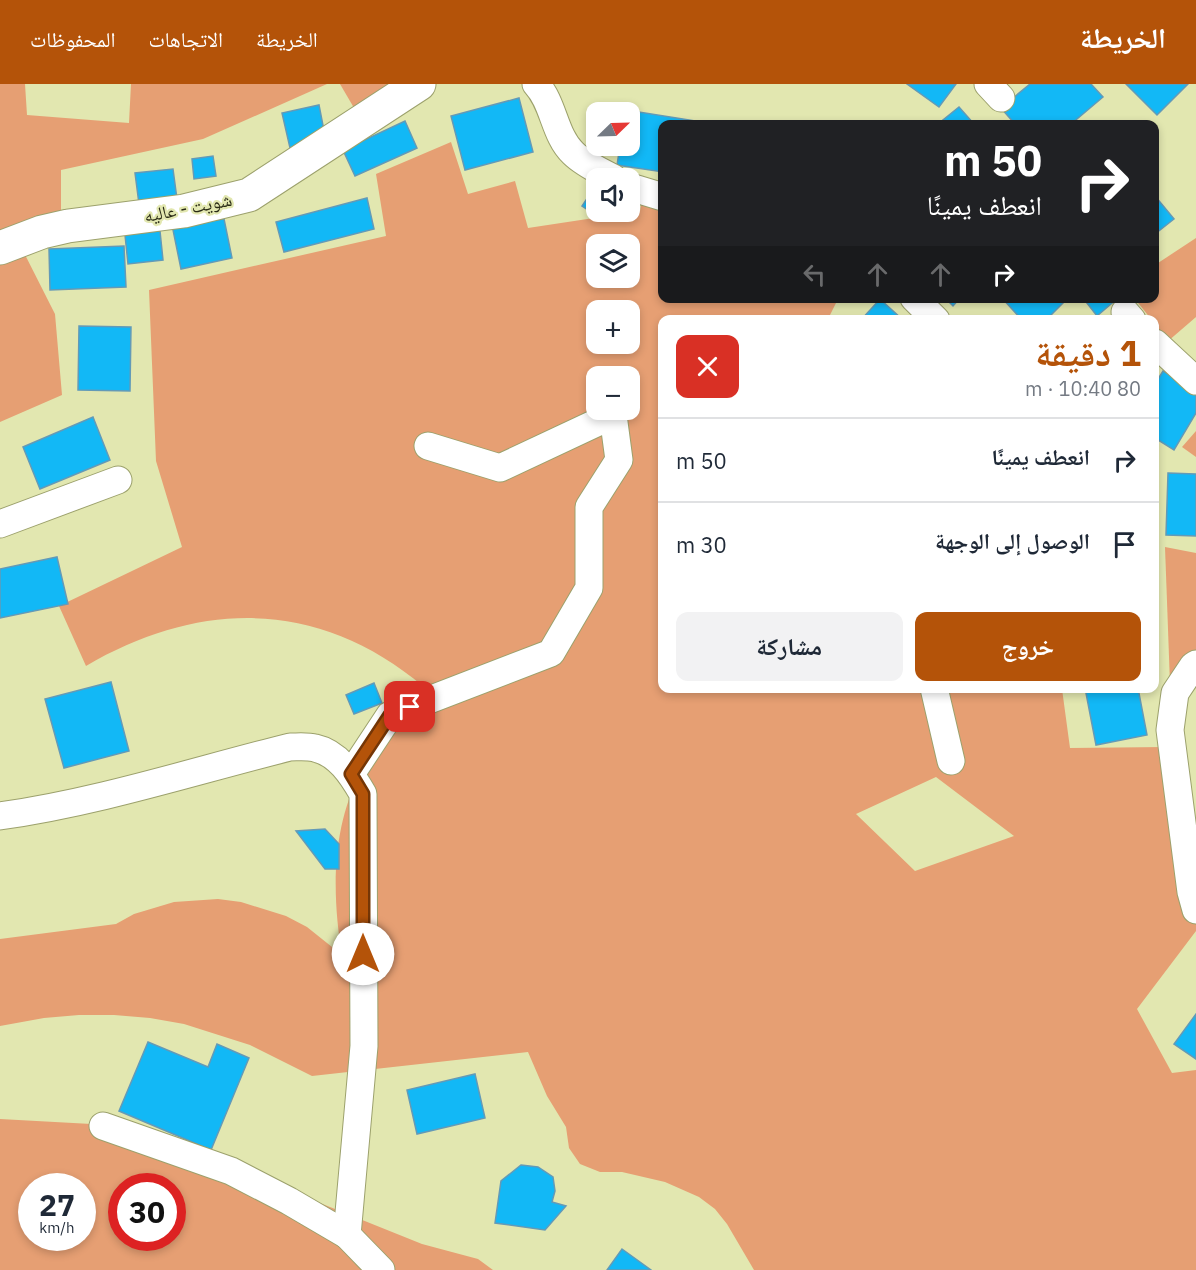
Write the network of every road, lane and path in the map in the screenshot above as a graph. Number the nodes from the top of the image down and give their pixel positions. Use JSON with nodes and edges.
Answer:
{"nodes":[{"id":1,"x":419,"y":84,"type":"edge"},
{"id":2,"x":536,"y":84,"type":"edge"},
{"id":3,"x":598,"y":168,"type":"edge"},
{"id":4,"x":640,"y":190,"type":"edge"},
{"id":5,"x":658,"y":195,"type":"edge"},
{"id":6,"x":0,"y":248,"type":"edge"},
{"id":7,"x":919,"y":303,"type":"edge"},
{"id":8,"x":931,"y":315,"type":"edge"},
{"id":9,"x":1159,"y":348,"type":"edge"},
{"id":10,"x":1196,"y":381,"type":"edge"},
{"id":11,"x":428,"y":446,"type":"dead end"},
{"id":12,"x":118,"y":480,"type":"dead end"},
{"id":13,"x":0,"y":524,"type":"edge"},
{"id":14,"x":1196,"y":664,"type":"edge"},
{"id":15,"x":935,"y":693,"type":"edge"},
{"id":16,"x":951,"y":761,"type":"dead end"},
{"id":17,"x":351,"y":774,"type":"junction"},
{"id":18,"x":0,"y":816,"type":"edge"},
{"id":19,"x":1196,"y":910,"type":"edge"},
{"id":20,"x":103,"y":1126,"type":"dead end"},
{"id":21,"x":347,"y":1235,"type":"junction"},
{"id":22,"x":381,"y":1270,"type":"edge"}],
"edges":[{"from":1,"to":6,"type":"street","name":"شويت - عاليه"},
{"from":2,"to":3,"type":"street"},
{"from":4,"to":5,"type":"street"},
{"from":7,"to":8,"type":"street"},
{"from":9,"to":10,"type":"street"},
{"from":11,"to":17,"type":"street"},
{"from":12,"to":13,"type":"street"},
{"from":14,"to":19,"type":"street"},
{"from":15,"to":16,"type":"street"},
{"from":17,"to":18,"type":"street"},
{"from":17,"to":21,"type":"street"},
{"from":20,"to":21,"type":"street"},
{"from":21,"to":22,"type":"street"}]}
